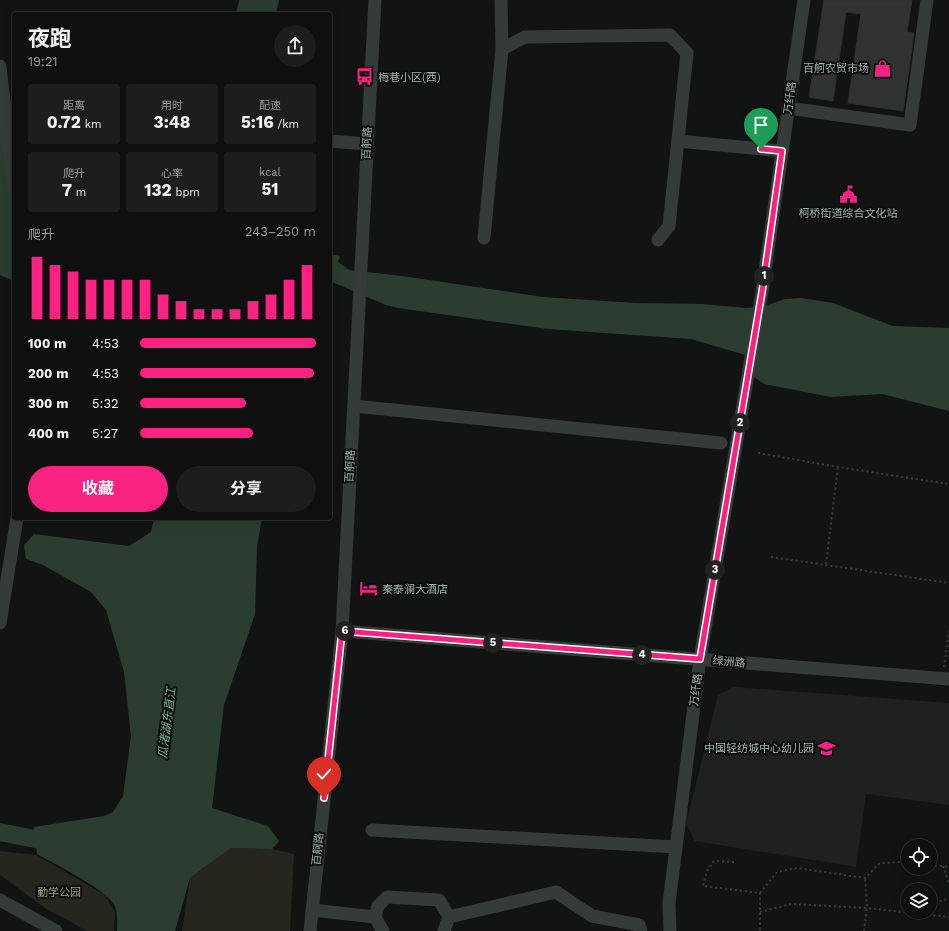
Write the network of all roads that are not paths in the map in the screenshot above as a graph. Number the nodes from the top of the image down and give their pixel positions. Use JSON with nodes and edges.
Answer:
{"nodes":[{"id":1,"x":375,"y":0,"type":"edge"},
{"id":2,"x":501,"y":0,"type":"edge"},
{"id":3,"x":804,"y":0,"type":"edge"},
{"id":4,"x":927,"y":0,"type":"edge"},
{"id":5,"x":502,"y":49,"type":"junction"},
{"id":6,"x":0,"y":66,"type":"edge"},
{"id":7,"x":788,"y":108,"type":"junction"},
{"id":8,"x":332,"y":141,"type":"edge"},
{"id":9,"x":678,"y":141,"type":"junction"},
{"id":10,"x":367,"y":144,"type":"junction"},
{"id":11,"x":782,"y":151,"type":"junction"},
{"id":12,"x":12,"y":173,"type":"edge"},
{"id":13,"x":484,"y":238,"type":"dead end"},
{"id":14,"x":658,"y":240,"type":"dead end"},
{"id":15,"x":354,"y":406,"type":"junction"},
{"id":16,"x":721,"y":443,"type":"dead end"},
{"id":17,"x":17,"y":520,"type":"edge"},
{"id":18,"x":0,"y":623,"type":"edge"},
{"id":19,"x":342,"y":631,"type":"junction"},
{"id":20,"x":700,"y":659,"type":"junction"},
{"id":21,"x":946,"y":679,"type":"edge"},
{"id":22,"x":372,"y":830,"type":"dead end"},
{"id":23,"x":676,"y":847,"type":"junction"},
{"id":24,"x":0,"y":900,"type":"edge"},
{"id":25,"x":312,"y":910,"type":"junction"},
{"id":26,"x":375,"y":917,"type":"junction"},
{"id":27,"x":449,"y":917,"type":"junction"},
{"id":28,"x":56,"y":931,"type":"edge"},
{"id":29,"x":310,"y":931,"type":"edge"},
{"id":30,"x":383,"y":931,"type":"edge"},
{"id":31,"x":444,"y":931,"type":"edge"},
{"id":32,"x":641,"y":931,"type":"edge"},
{"id":33,"x":670,"y":931,"type":"edge"}],
"edges":[{"from":1,"to":10,"type":"street","name":"百舸路"},
{"from":2,"to":5,"type":"street"},
{"from":3,"to":7,"type":"street","name":"万纤路"},
{"from":4,"to":7,"type":"street"},
{"from":5,"to":9,"type":"street"},
{"from":5,"to":13,"type":"street"},
{"from":6,"to":12,"type":"street"},
{"from":7,"to":11,"type":"street","name":"万纤路"},
{"from":8,"to":10,"type":"street"},
{"from":9,"to":11,"type":"street"},
{"from":9,"to":14,"type":"street"},
{"from":10,"to":15,"type":"street","name":"百舸路"},
{"from":11,"to":20,"type":"street","name":"万纤路"},
{"from":15,"to":16,"type":"street"},
{"from":15,"to":19,"type":"street","name":"百舸路"},
{"from":17,"to":18,"type":"street"},
{"from":19,"to":20,"type":"street","name":"绿洲路"},
{"from":19,"to":25,"type":"street","name":"百舸路"},
{"from":20,"to":21,"type":"street","name":"绿洲路"},
{"from":20,"to":23,"type":"street","name":"万纤路"},
{"from":22,"to":23,"type":"street"},
{"from":23,"to":33,"type":"street","name":"万纤路"},
{"from":24,"to":28,"type":"street"},
{"from":25,"to":26,"type":"street"},
{"from":25,"to":29,"type":"street","name":"百舸路"},
{"from":26,"to":27,"type":"street"},
{"from":26,"to":30,"type":"street"},
{"from":27,"to":31,"type":"street"},
{"from":27,"to":32,"type":"street"}]}
